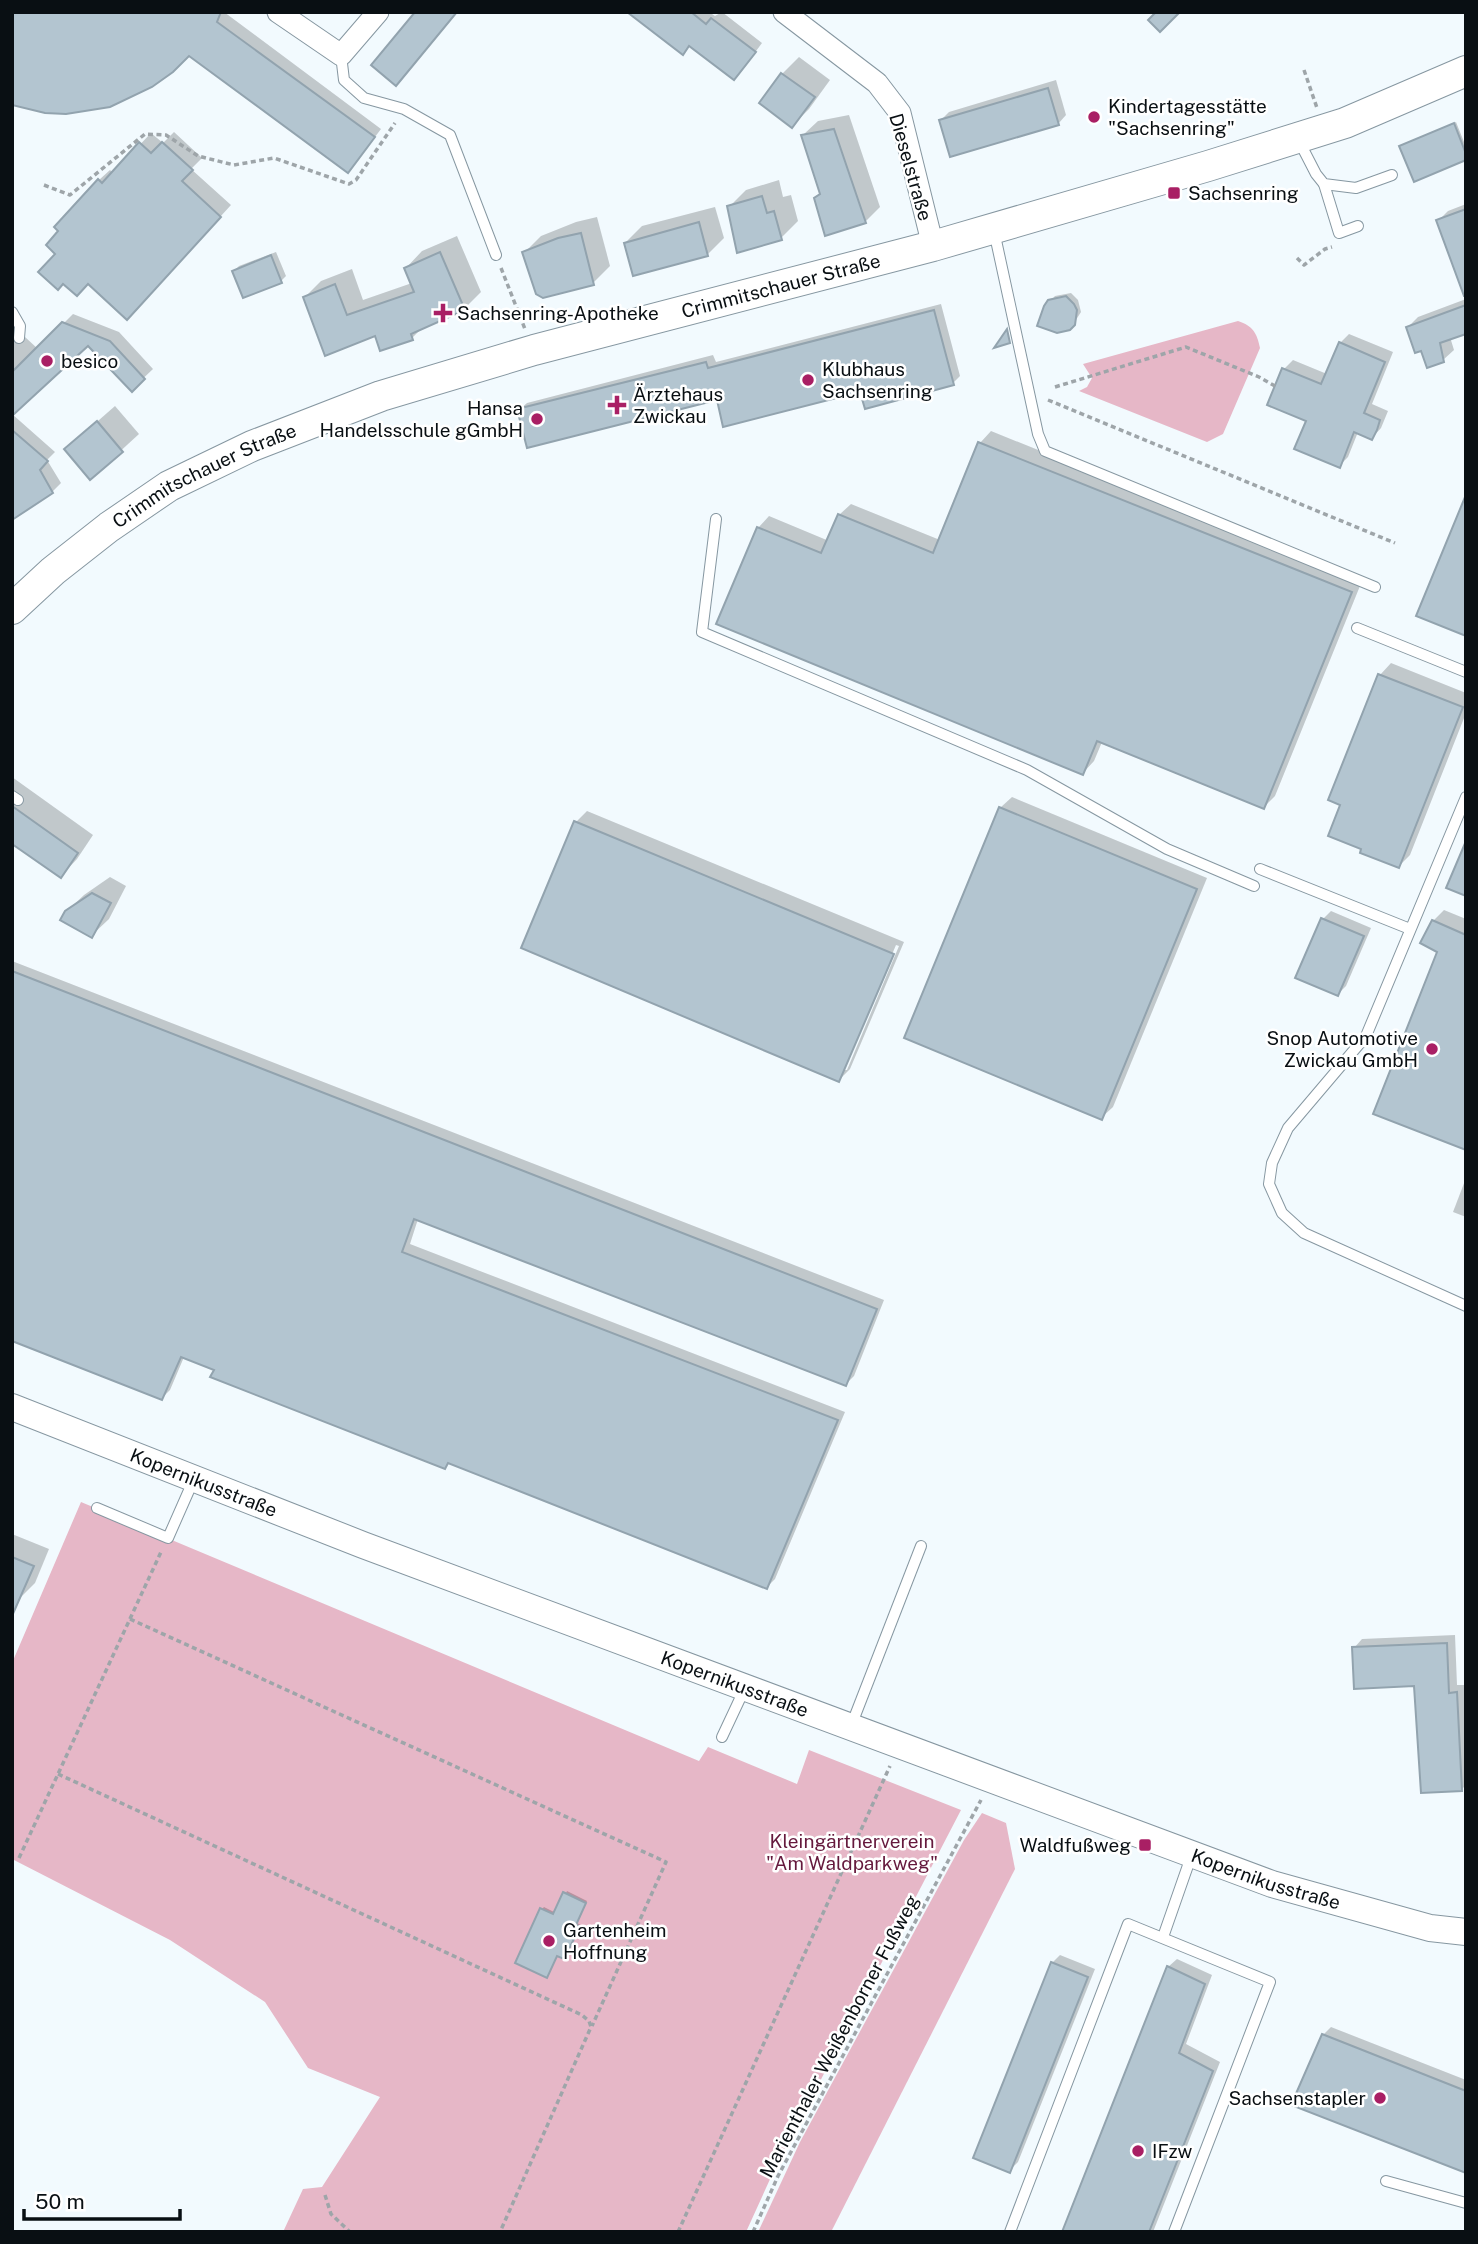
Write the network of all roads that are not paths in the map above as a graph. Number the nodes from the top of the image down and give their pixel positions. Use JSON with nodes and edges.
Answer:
{"nodes":[{"id":1,"x":278,"y":12,"type":"edge"},
{"id":2,"x":378,"y":12,"type":"edge"},
{"id":3,"x":784,"y":12,"type":"edge"},
{"id":4,"x":341,"y":55,"type":"junction"},
{"id":5,"x":1466,"y":71,"type":"edge"},
{"id":6,"x":1297,"y":138,"type":"junction"},
{"id":7,"x":1392,"y":175,"type":"dead end"},
{"id":8,"x":1324,"y":184,"type":"junction"},
{"id":9,"x":1358,"y":226,"type":"dead end"},
{"id":10,"x":993,"y":229,"type":"junction"},
{"id":11,"x":933,"y":246,"type":"junction"},
{"id":12,"x":496,"y":255,"type":"road end"},
{"id":13,"x":12,"y":312,"type":"edge"},
{"id":14,"x":19,"y":338,"type":"dead end"},
{"id":15,"x":716,"y":519,"type":"dead end"},
{"id":16,"x":1375,"y":587,"type":"dead end"},
{"id":17,"x":12,"y":609,"type":"edge"},
{"id":18,"x":1356,"y":628,"type":"dead end"},
{"id":19,"x":1466,"y":672,"type":"edge"},
{"id":20,"x":1466,"y":797,"type":"edge"},
{"id":21,"x":1260,"y":869,"type":"dead end"},
{"id":22,"x":1254,"y":886,"type":"dead end"},
{"id":23,"x":1410,"y":929,"type":"junction"},
{"id":24,"x":1466,"y":1306,"type":"edge"},
{"id":25,"x":12,"y":1407,"type":"edge"},
{"id":26,"x":194,"y":1479,"type":"junction"},
{"id":27,"x":97,"y":1508,"type":"dead end"},
{"id":28,"x":921,"y":1546,"type":"dead end"},
{"id":29,"x":745,"y":1688,"type":"junction"},
{"id":30,"x":851,"y":1726,"type":"junction"},
{"id":31,"x":722,"y":1737,"type":"dead end"},
{"id":32,"x":1192,"y":1854,"type":"junction"},
{"id":33,"x":1466,"y":1932,"type":"edge"},
{"id":34,"x":1163,"y":1937,"type":"junction"},
{"id":35,"x":1386,"y":2180,"type":"dead end"},
{"id":36,"x":1466,"y":2203,"type":"edge"},
{"id":37,"x":1010,"y":2232,"type":"edge"},
{"id":38,"x":1174,"y":2232,"type":"edge"}],
"edges":[{"from":1,"to":4,"type":"street"},
{"from":2,"to":4,"type":"street"},
{"from":3,"to":11,"type":"street","name":"Dieselstraße"},
{"from":4,"to":12,"type":"lane"},
{"from":5,"to":6,"type":"main road","name":"Crimmitschauer Straße"},
{"from":6,"to":8,"type":"lane"},
{"from":6,"to":10,"type":"main road","name":"Crimmitschauer Straße"},
{"from":7,"to":8,"type":"lane"},
{"from":8,"to":9,"type":"lane"},
{"from":10,"to":11,"type":"main road","name":"Crimmitschauer Straße"},
{"from":10,"to":16,"type":"lane"},
{"from":11,"to":17,"type":"main road","name":"Crimmitschauer Straße"},
{"from":13,"to":14,"type":"lane"},
{"from":15,"to":22,"type":"lane"},
{"from":18,"to":19,"type":"lane"},
{"from":20,"to":23,"type":"lane"},
{"from":21,"to":23,"type":"lane"},
{"from":23,"to":24,"type":"lane"},
{"from":25,"to":26,"type":"street","name":"Kopernikusstraße"},
{"from":26,"to":27,"type":"lane"},
{"from":26,"to":29,"type":"street","name":"Kopernikusstraße"},
{"from":28,"to":30,"type":"lane"},
{"from":29,"to":30,"type":"street","name":"Kopernikusstraße"},
{"from":29,"to":31,"type":"lane"},
{"from":30,"to":32,"type":"street","name":"Kopernikusstraße"},
{"from":32,"to":33,"type":"street","name":"Kopernikusstraße"},
{"from":32,"to":34,"type":"lane"},
{"from":34,"to":37,"type":"lane"},
{"from":34,"to":38,"type":"lane"},
{"from":35,"to":36,"type":"lane"}]}
